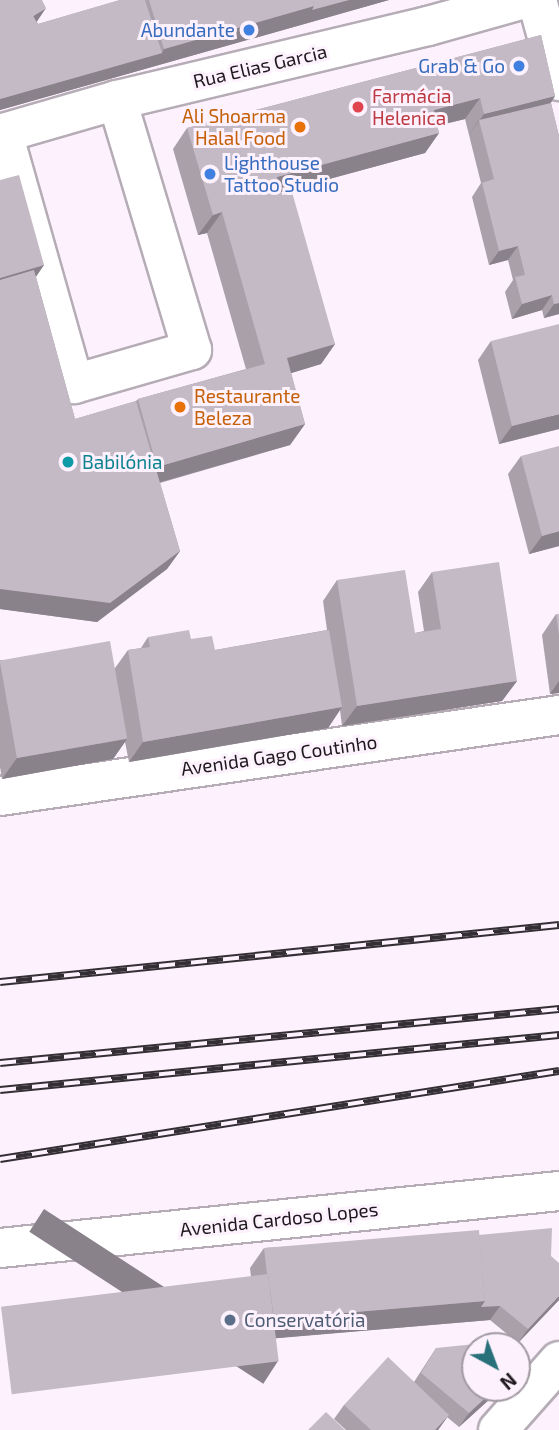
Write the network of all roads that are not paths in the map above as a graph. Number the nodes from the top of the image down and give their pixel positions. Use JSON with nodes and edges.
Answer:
{"nodes":[{"id":1,"x":521,"y":0,"type":"edge"},
{"id":2,"x":537,"y":0,"type":"edge"},
{"id":3,"x":559,"y":81,"type":"edge"},
{"id":4,"x":117,"y":100,"type":"junction"},
{"id":5,"x":1,"y":134,"type":"edge"},
{"id":6,"x":559,"y":715,"type":"edge"},
{"id":7,"x":0,"y":796,"type":"edge"},
{"id":8,"x":559,"y":1191,"type":"edge"},
{"id":9,"x":0,"y":1248,"type":"edge"},
{"id":10,"x":559,"y":1361,"type":"edge"},
{"id":11,"x":498,"y":1430,"type":"edge"}],
"edges":[{"from":1,"to":4,"type":"street","name":"Rua Elias Garcia"},
{"from":2,"to":3,"type":"street"},
{"from":4,"to":5,"type":"street","name":"Rua Elias Garcia"},
{"from":4,"to":5,"type":"street"},
{"from":6,"to":7,"type":"street","name":"Avenida Gago Coutinho"},
{"from":8,"to":9,"type":"street","name":"Avenida Cardoso Lopes"},
{"from":10,"to":11,"type":"street"}]}
